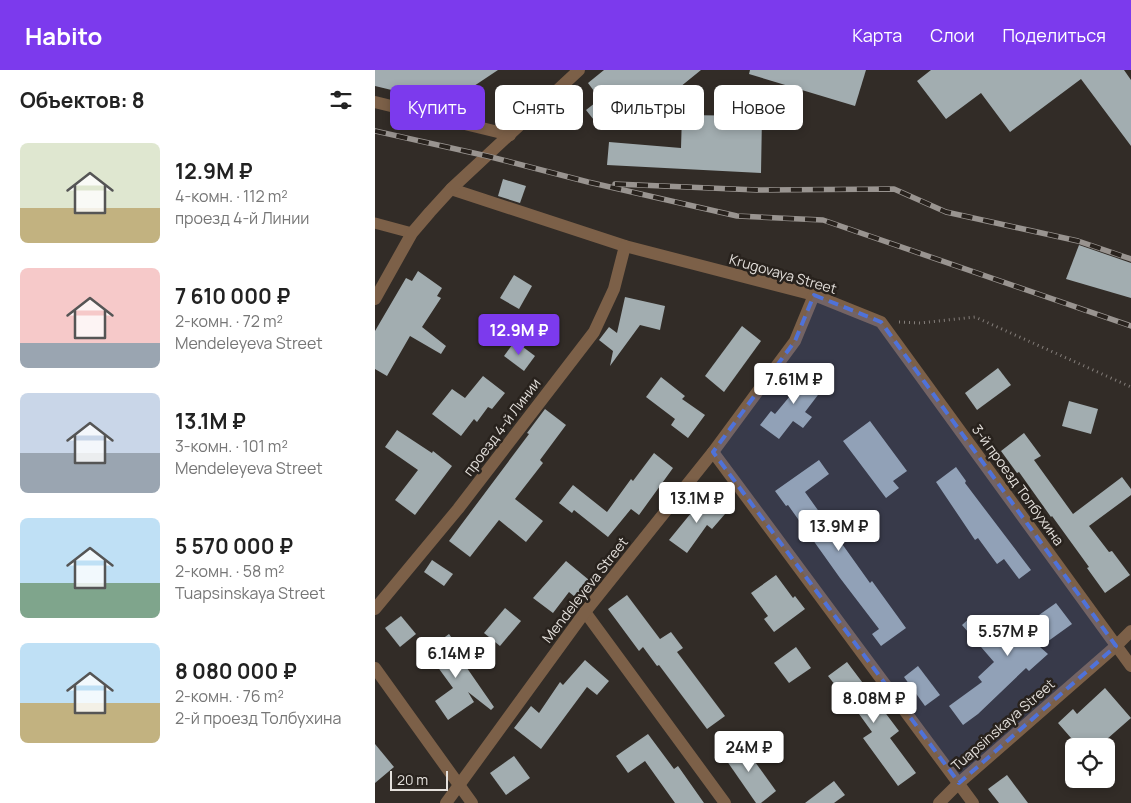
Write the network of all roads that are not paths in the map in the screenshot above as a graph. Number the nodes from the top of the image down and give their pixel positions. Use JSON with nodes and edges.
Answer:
{"nodes":[{"id":1,"x":579,"y":70,"type":"edge"},
{"id":2,"x":375,"y":102,"type":"edge"},
{"id":3,"x":510,"y":135,"type":"junction"},
{"id":4,"x":451,"y":189,"type":"junction"},
{"id":5,"x":375,"y":223,"type":"edge"},
{"id":6,"x":412,"y":233,"type":"junction"},
{"id":7,"x":625,"y":246,"type":"junction"},
{"id":8,"x":814,"y":296,"type":"junction"},
{"id":9,"x":375,"y":299,"type":"edge"},
{"id":10,"x":881,"y":322,"type":"joint"},
{"id":11,"x":713,"y":452,"type":"junction"},
{"id":12,"x":375,"y":609,"type":"edge"},
{"id":13,"x":585,"y":612,"type":"junction"},
{"id":14,"x":1131,"y":631,"type":"edge"},
{"id":15,"x":1117,"y":646,"type":"junction"},
{"id":16,"x":1131,"y":666,"type":"edge"},
{"id":17,"x":375,"y":668,"type":"edge"},
{"id":18,"x":959,"y":784,"type":"junction"},
{"id":19,"x":459,"y":785,"type":"junction"},
{"id":20,"x":445,"y":803,"type":"edge"},
{"id":21,"x":472,"y":803,"type":"edge"},
{"id":22,"x":725,"y":803,"type":"edge"},
{"id":23,"x":939,"y":803,"type":"edge"},
{"id":24,"x":973,"y":803,"type":"edge"}],
"edges":[{"from":1,"to":3,"type":"street"},
{"from":2,"to":3,"type":"street"},
{"from":3,"to":4,"type":"street"},
{"from":4,"to":6,"type":"street"},
{"from":4,"to":7,"type":"street","name":"Krugovaya Street"},
{"from":5,"to":6,"type":"lane"},
{"from":6,"to":9,"type":"street"},
{"from":7,"to":8,"type":"street","name":"Krugovaya Street"},
{"from":7,"to":12,"type":"street","name":"проезд 4-й Линии"},
{"from":8,"to":10,"type":"street","name":"Krugovaya Street"},
{"from":8,"to":11,"type":"street","name":"Mendeleyeva Street"},
{"from":10,"to":15,"type":"street","name":"3-й проезд Толбухина"},
{"from":11,"to":13,"type":"street","name":"Mendeleyeva Street"},
{"from":11,"to":18,"type":"street"},
{"from":13,"to":19,"type":"street","name":"Mendeleyeva Street"},
{"from":13,"to":22,"type":"street"},
{"from":14,"to":15,"type":"street","name":"Tuapsinskaya Street"},
{"from":15,"to":16,"type":"street","name":"3-й проезд Толбухина"},
{"from":15,"to":18,"type":"street","name":"Tuapsinskaya Street"},
{"from":17,"to":19,"type":"street"},
{"from":18,"to":23,"type":"street","name":"Tuapsinskaya Street"},
{"from":18,"to":24,"type":"street"},
{"from":19,"to":20,"type":"street","name":"Mendeleyeva Street"},
{"from":19,"to":21,"type":"street"}]}
